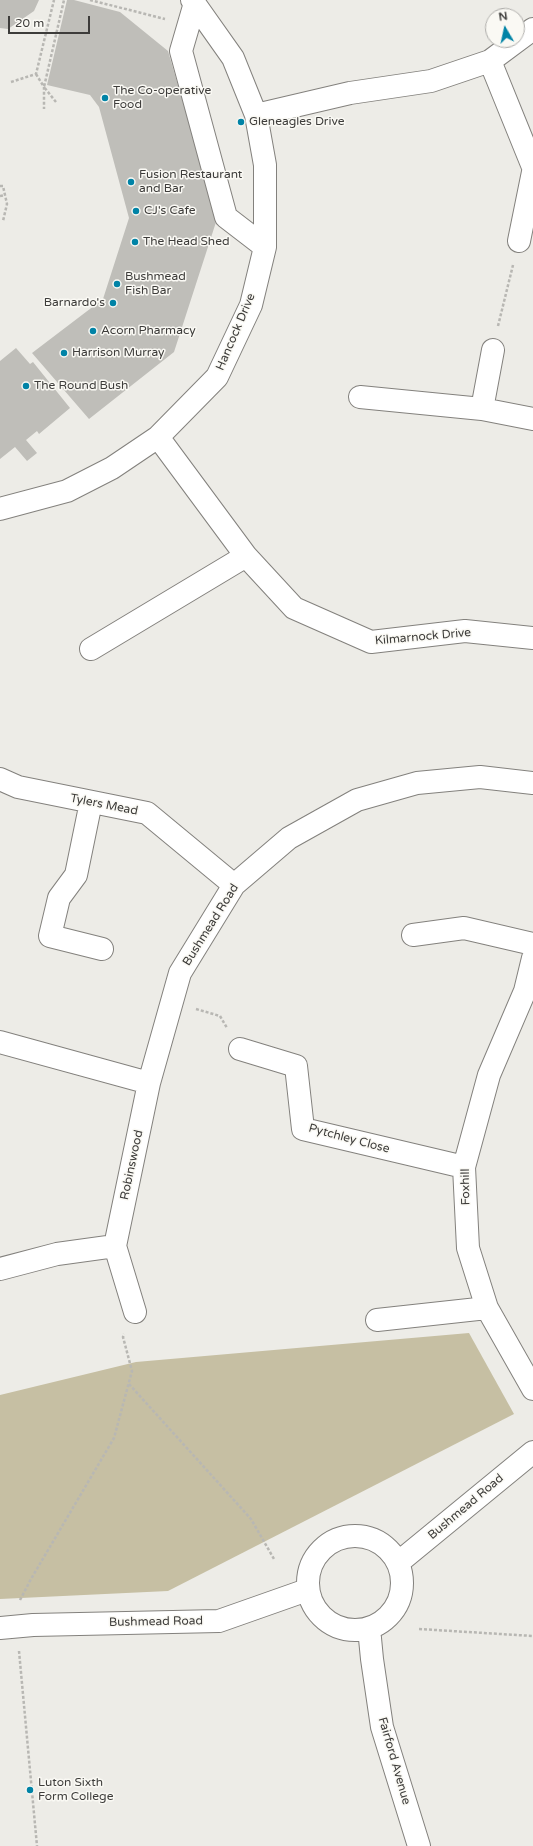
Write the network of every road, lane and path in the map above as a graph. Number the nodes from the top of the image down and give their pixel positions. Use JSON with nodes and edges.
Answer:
{"nodes":[{"id":1,"x":54,"y":0,"type":"edge"},
{"id":2,"x":64,"y":0,"type":"edge"},
{"id":3,"x":90,"y":0,"type":"edge"},
{"id":4,"x":193,"y":2,"type":"edge"},
{"id":5,"x":188,"y":25,"type":"junction"},
{"id":6,"x":533,"y":29,"type":"edge"},
{"id":7,"x":490,"y":61,"type":"junction"},
{"id":8,"x":36,"y":74,"type":"junction"},
{"id":9,"x":11,"y":82,"type":"dead end"},
{"id":10,"x":44,"y":87,"type":"junction"},
{"id":11,"x":56,"y":102,"type":"dead end"},
{"id":12,"x":44,"y":109,"type":"dead end"},
{"id":13,"x":256,"y":115,"type":"junction"},
{"id":14,"x":533,"y":167,"type":"edge"},
{"id":15,"x":533,"y":172,"type":"edge"},
{"id":16,"x":0,"y":186,"type":"edge"},
{"id":17,"x":5,"y":195,"type":"junction"},
{"id":18,"x":0,"y":196,"type":"edge"},
{"id":19,"x":2,"y":221,"type":"dead end"},
{"id":20,"x":518,"y":241,"type":"joint"},
{"id":21,"x":265,"y":247,"type":"junction"},
{"id":22,"x":493,"y":350,"type":"joint"},
{"id":23,"x":360,"y":397,"type":"dead end"},
{"id":24,"x":482,"y":409,"type":"junction"},
{"id":25,"x":533,"y":419,"type":"edge"},
{"id":26,"x":158,"y":437,"type":"junction"},
{"id":27,"x":0,"y":509,"type":"edge"},
{"id":28,"x":246,"y":556,"type":"junction"},
{"id":29,"x":533,"y":638,"type":"edge"},
{"id":30,"x":91,"y":650,"type":"dead end"},
{"id":31,"x":0,"y":778,"type":"edge"},
{"id":32,"x":533,"y":784,"type":"edge"},
{"id":33,"x":91,"y":802,"type":"junction"},
{"id":34,"x":234,"y":884,"type":"junction"},
{"id":35,"x":413,"y":935,"type":"dead end"},
{"id":36,"x":533,"y":944,"type":"edge"},
{"id":37,"x":102,"y":949,"type":"dead end"},
{"id":38,"x":533,"y":958,"type":"edge"},
{"id":39,"x":172,"y":1002,"type":"junction"},
{"id":40,"x":0,"y":1042,"type":"edge"},
{"id":41,"x":240,"y":1049,"type":"joint"},
{"id":42,"x":149,"y":1083,"type":"junction"},
{"id":43,"x":464,"y":1167,"type":"junction"},
{"id":44,"x":115,"y":1246,"type":"junction"},
{"id":45,"x":0,"y":1269,"type":"edge"},
{"id":46,"x":487,"y":1308,"type":"junction"},
{"id":47,"x":135,"y":1312,"type":"joint"},
{"id":48,"x":377,"y":1320,"type":"dead end"},
{"id":49,"x":128,"y":1384,"type":"junction"},
{"id":50,"x":533,"y":1389,"type":"edge"},
{"id":51,"x":533,"y":1452,"type":"edge"},
{"id":52,"x":274,"y":1560,"type":"dead end"},
{"id":53,"x":399,"y":1562,"type":"junction"},
{"id":54,"x":307,"y":1590,"type":"junction"},
{"id":55,"x":19,"y":1602,"type":"dead end"},
{"id":56,"x":0,"y":1628,"type":"edge"},
{"id":57,"x":369,"y":1628,"type":"junction"},
{"id":58,"x":419,"y":1629,"type":"dead end"},
{"id":59,"x":533,"y":1636,"type":"edge"},
{"id":60,"x":18,"y":1647,"type":"dead end"},
{"id":61,"x":37,"y":1846,"type":"edge"},
{"id":62,"x":419,"y":1846,"type":"edge"}],
"edges":[{"from":1,"to":8,"type":"path"},
{"from":2,"to":10,"type":"path"},
{"from":3,"to":5,"type":"path"},
{"from":4,"to":5,"type":"street"},
{"from":4,"to":13,"type":"street","name":"Hancock Drive"},
{"from":5,"to":21,"type":"street"},
{"from":6,"to":7,"type":"street"},
{"from":7,"to":13,"type":"street"},
{"from":7,"to":14,"type":"street"},
{"from":8,"to":9,"type":"path"},
{"from":8,"to":10,"type":"path"},
{"from":10,"to":11,"type":"path"},
{"from":10,"to":12,"type":"path"},
{"from":13,"to":21,"type":"street","name":"Hancock Drive"},
{"from":15,"to":20,"type":"street"},
{"from":16,"to":17,"type":"path"},
{"from":17,"to":18,"type":"path"},
{"from":17,"to":19,"type":"path"},
{"from":20,"to":22,"type":"path"},
{"from":21,"to":26,"type":"street","name":"Hancock Drive"},
{"from":22,"to":24,"type":"street"},
{"from":23,"to":24,"type":"street"},
{"from":24,"to":25,"type":"street"},
{"from":26,"to":27,"type":"street","name":"Hancock Drive"},
{"from":26,"to":28,"type":"street","name":"Kilmarnock Drive"},
{"from":28,"to":29,"type":"street","name":"Kilmarnock Drive"},
{"from":28,"to":30,"type":"street"},
{"from":31,"to":33,"type":"street","name":"Tylers Mead"},
{"from":32,"to":34,"type":"street","name":"Bushmead Road"},
{"from":33,"to":34,"type":"street","name":"Tylers Mead"},
{"from":33,"to":37,"type":"street"},
{"from":34,"to":39,"type":"street","name":"Bushmead Road"},
{"from":35,"to":36,"type":"street"},
{"from":38,"to":43,"type":"street","name":"Foxhill"},
{"from":39,"to":41,"type":"path"},
{"from":39,"to":42,"type":"street","name":"Bushmead Road"},
{"from":40,"to":42,"type":"street"},
{"from":41,"to":43,"type":"street","name":"Pytchley Close"},
{"from":42,"to":44,"type":"street","name":"Robinswood"},
{"from":43,"to":46,"type":"street","name":"Foxhill"},
{"from":44,"to":45,"type":"street"},
{"from":44,"to":47,"type":"street","name":"Robinswood"},
{"from":46,"to":48,"type":"street"},
{"from":46,"to":50,"type":"street","name":"Foxhill"},
{"from":47,"to":49,"type":"path"},
{"from":49,"to":52,"type":"path"},
{"from":49,"to":55,"type":"path"},
{"from":51,"to":53,"type":"street","name":"Bushmead Road"},
{"from":53,"to":54,"type":"street"},
{"from":53,"to":57,"type":"street"},
{"from":54,"to":56,"type":"street","name":"Bushmead Road"},
{"from":54,"to":57,"type":"street"},
{"from":57,"to":62,"type":"street","name":"Fairford Avenue"},
{"from":58,"to":59,"type":"path"},
{"from":60,"to":61,"type":"path"}]}
